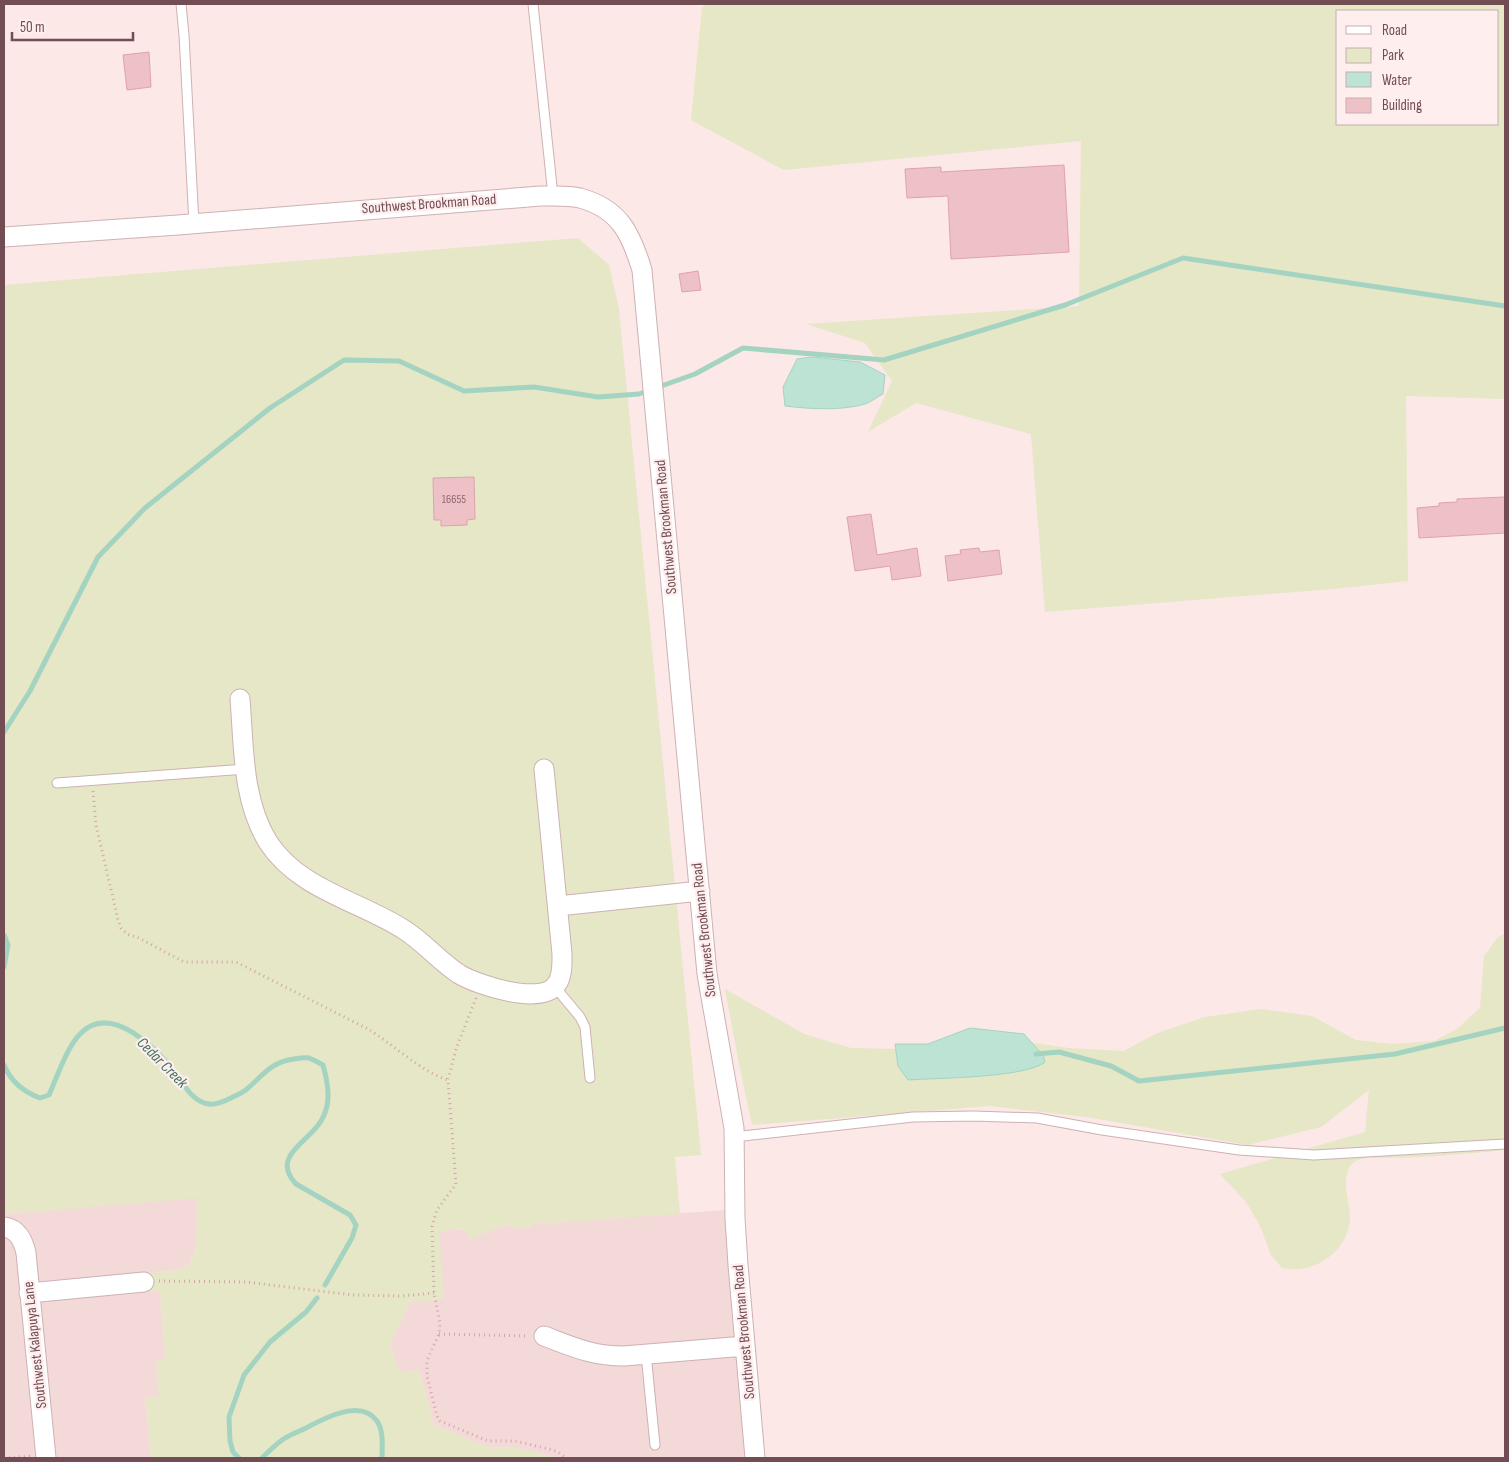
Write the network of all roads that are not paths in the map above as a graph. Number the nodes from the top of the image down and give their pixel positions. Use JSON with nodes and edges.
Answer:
{"nodes":[{"id":1,"x":181,"y":4,"type":"edge"},
{"id":2,"x":533,"y":4,"type":"edge"},
{"id":3,"x":553,"y":196,"type":"junction"},
{"id":4,"x":194,"y":224,"type":"junction"},
{"id":5,"x":4,"y":237,"type":"edge"},
{"id":6,"x":240,"y":699,"type":"dead end"},
{"id":7,"x":246,"y":769,"type":"junction"},
{"id":8,"x":544,"y":770,"type":"dead end"},
{"id":9,"x":57,"y":783,"type":"dead end"},
{"id":10,"x":700,"y":891,"type":"junction"},
{"id":11,"x":558,"y":906,"type":"junction"},
{"id":12,"x":555,"y":987,"type":"junction"},
{"id":13,"x":590,"y":1078,"type":"dead end"},
{"id":14,"x":734,"y":1137,"type":"junction"},
{"id":15,"x":1505,"y":1144,"type":"edge"},
{"id":16,"x":11,"y":1230,"type":"edge"},
{"id":17,"x":144,"y":1282,"type":"road end"},
{"id":18,"x":30,"y":1293,"type":"junction"},
{"id":19,"x":544,"y":1336,"type":"road end"},
{"id":20,"x":745,"y":1346,"type":"junction"},
{"id":21,"x":646,"y":1354,"type":"junction"},
{"id":22,"x":655,"y":1445,"type":"dead end"},
{"id":23,"x":46,"y":1457,"type":"edge"},
{"id":24,"x":755,"y":1458,"type":"edge"}],
"edges":[{"from":1,"to":4,"type":"lane"},
{"from":2,"to":3,"type":"lane"},
{"from":3,"to":4,"type":"street","name":"Southwest Brookman Road"},
{"from":3,"to":10,"type":"street","name":"Southwest Brookman Road"},
{"from":4,"to":5,"type":"street","name":"Southwest Brookman Road"},
{"from":6,"to":7,"type":"street"},
{"from":7,"to":9,"type":"lane"},
{"from":7,"to":12,"type":"street"},
{"from":8,"to":11,"type":"street"},
{"from":10,"to":11,"type":"street"},
{"from":10,"to":14,"type":"street","name":"Southwest Brookman Road"},
{"from":11,"to":12,"type":"street"},
{"from":12,"to":13,"type":"lane"},
{"from":14,"to":15,"type":"lane"},
{"from":14,"to":20,"type":"street","name":"Southwest Brookman Road"},
{"from":16,"to":18,"type":"street","name":"Southwest Kalapuya Lane"},
{"from":17,"to":18,"type":"street"},
{"from":18,"to":23,"type":"street","name":"Southwest Kalapuya Lane"},
{"from":19,"to":21,"type":"street"},
{"from":20,"to":21,"type":"street"},
{"from":20,"to":24,"type":"street","name":"Southwest Brookman Road"},
{"from":21,"to":22,"type":"lane"}]}
